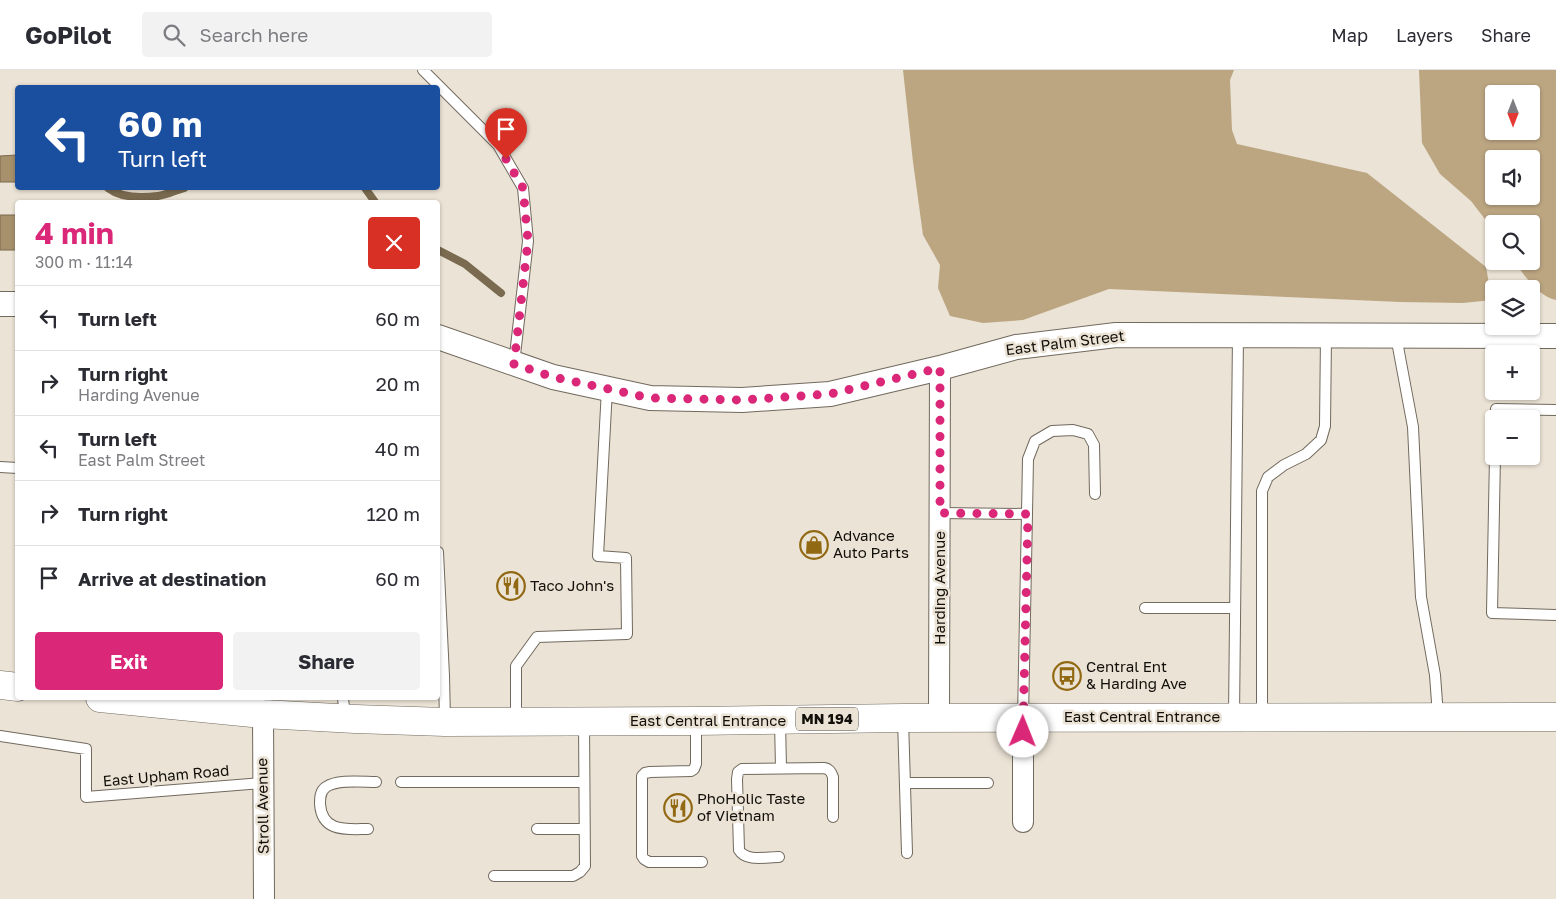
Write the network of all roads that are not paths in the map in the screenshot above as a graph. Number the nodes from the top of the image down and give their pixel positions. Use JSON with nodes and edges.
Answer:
{"nodes":[{"id":1,"x":423,"y":70,"type":"edge"},
{"id":2,"x":438,"y":85,"type":"edge"},
{"id":3,"x":440,"y":87,"type":"edge"},
{"id":4,"x":0,"y":304,"type":"edge"},
{"id":5,"x":15,"y":304,"type":"edge"},
{"id":6,"x":1238,"y":336,"type":"junction"},
{"id":7,"x":1326,"y":336,"type":"junction"},
{"id":8,"x":1396,"y":336,"type":"junction"},
{"id":9,"x":1556,"y":336,"type":"edge"},
{"id":10,"x":440,"y":338,"type":"edge"},
{"id":11,"x":514,"y":364,"type":"junction"},
{"id":12,"x":940,"y":368,"type":"junction"},
{"id":13,"x":607,"y":389,"type":"junction"},
{"id":14,"x":1496,"y":410,"type":"edge"},
{"id":15,"x":1556,"y":410,"type":"edge"},
{"id":16,"x":1495,"y":465,"type":"edge"},
{"id":17,"x":0,"y":467,"type":"edge"},
{"id":18,"x":15,"y":468,"type":"edge"},
{"id":19,"x":1095,"y":494,"type":"dead end"},
{"id":20,"x":940,"y":513,"type":"junction"},
{"id":21,"x":1028,"y":514,"type":"junction"},
{"id":22,"x":440,"y":593,"type":"edge"},
{"id":23,"x":1145,"y":608,"type":"dead end"},
{"id":24,"x":1235,"y":608,"type":"junction"},
{"id":25,"x":1556,"y":615,"type":"edge"},
{"id":26,"x":0,"y":685,"type":"edge"},
{"id":27,"x":15,"y":687,"type":"edge"},
{"id":28,"x":152,"y":700,"type":"edge"},
{"id":29,"x":227,"y":704,"type":"edge"},
{"id":30,"x":344,"y":708,"type":"edge"},
{"id":31,"x":263,"y":714,"type":"junction"},
{"id":32,"x":1234,"y":717,"type":"junction"},
{"id":33,"x":1262,"y":717,"type":"junction"},
{"id":34,"x":1438,"y":717,"type":"junction"},
{"id":35,"x":1556,"y":717,"type":"edge"},
{"id":36,"x":903,"y":718,"type":"junction"},
{"id":37,"x":939,"y":718,"type":"junction"},
{"id":38,"x":1023,"y":718,"type":"junction"},
{"id":39,"x":780,"y":720,"type":"junction"},
{"id":40,"x":516,"y":721,"type":"junction"},
{"id":41,"x":696,"y":721,"type":"junction"},
{"id":42,"x":445,"y":722,"type":"junction"},
{"id":43,"x":584,"y":722,"type":"junction"},
{"id":44,"x":0,"y":736,"type":"edge"},
{"id":45,"x":781,"y":768,"type":"junction"},
{"id":46,"x":376,"y":782,"type":"dead end"},
{"id":47,"x":401,"y":782,"type":"dead end"},
{"id":48,"x":584,"y":782,"type":"junction"},
{"id":49,"x":262,"y":783,"type":"junction"},
{"id":50,"x":905,"y":783,"type":"junction"},
{"id":51,"x":988,"y":783,"type":"dead end"},
{"id":52,"x":833,"y":817,"type":"dead end"},
{"id":53,"x":1024,"y":822,"type":"dead end"},
{"id":54,"x":368,"y":828,"type":"dead end"},
{"id":55,"x":537,"y":829,"type":"dead end"},
{"id":56,"x":584,"y":829,"type":"junction"},
{"id":57,"x":907,"y":853,"type":"dead end"},
{"id":58,"x":779,"y":857,"type":"dead end"},
{"id":59,"x":702,"y":862,"type":"dead end"},
{"id":60,"x":494,"y":876,"type":"dead end"},
{"id":61,"x":264,"y":899,"type":"edge"}],
"edges":[{"from":1,"to":2,"type":"lane"},
{"from":3,"to":11,"type":"lane"},
{"from":4,"to":5,"type":"street"},
{"from":6,"to":7,"type":"street","name":"East Palm Street"},
{"from":6,"to":12,"type":"street","name":"East Palm Street"},
{"from":6,"to":24,"type":"lane"},
{"from":7,"to":8,"type":"street","name":"East Palm Street"},
{"from":7,"to":33,"type":"lane"},
{"from":8,"to":9,"type":"street","name":"East Palm Street"},
{"from":8,"to":34,"type":"lane"},
{"from":10,"to":11,"type":"street","name":"East Palm Street"},
{"from":11,"to":13,"type":"street","name":"East Palm Street"},
{"from":12,"to":13,"type":"street","name":"East Palm Street"},
{"from":12,"to":20,"type":"street","name":"Harding Avenue"},
{"from":13,"to":40,"type":"lane"},
{"from":14,"to":15,"type":"lane"},
{"from":16,"to":25,"type":"lane"},
{"from":17,"to":18,"type":"lane"},
{"from":19,"to":21,"type":"lane"},
{"from":20,"to":21,"type":"lane"},
{"from":20,"to":37,"type":"street","name":"Harding Avenue"},
{"from":21,"to":38,"type":"lane"},
{"from":22,"to":42,"type":"lane"},
{"from":23,"to":24,"type":"lane"},
{"from":24,"to":32,"type":"lane"},
{"from":26,"to":27,"type":"highway"},
{"from":28,"to":29,"type":"highway","name":"East Central Entrance","number":"MN 194"},
{"from":29,"to":31,"type":"highway","name":"East Central Entrance","number":"MN 194"},
{"from":30,"to":31,"type":"highway","name":"East Central Entrance","number":"MN 194"},
{"from":30,"to":42,"type":"highway","name":"East Central Entrance","number":"MN 194"},
{"from":31,"to":49,"type":"street","name":"Stroll Avenue"},
{"from":32,"to":33,"type":"highway","name":"East Central Entrance","number":"MN 194"},
{"from":32,"to":38,"type":"highway","name":"East Central Entrance","number":"MN 194"},
{"from":33,"to":34,"type":"highway","name":"East Central Entrance","number":"MN 194"},
{"from":34,"to":35,"type":"highway","name":"East Central Entrance","number":"MN 194"},
{"from":36,"to":37,"type":"highway","name":"East Central Entrance","number":"MN 194"},
{"from":36,"to":39,"type":"highway","name":"East Central Entrance","number":"MN 194"},
{"from":36,"to":50,"type":"lane"},
{"from":37,"to":38,"type":"highway","name":"East Central Entrance","number":"MN 194"},
{"from":38,"to":53,"type":"street"},
{"from":39,"to":41,"type":"highway","name":"East Central Entrance","number":"MN 194"},
{"from":39,"to":45,"type":"lane"},
{"from":40,"to":42,"type":"highway","name":"East Central Entrance","number":"MN 194"},
{"from":40,"to":43,"type":"highway","name":"East Central Entrance","number":"MN 194"},
{"from":41,"to":43,"type":"highway","name":"East Central Entrance","number":"MN 194"},
{"from":41,"to":59,"type":"lane"},
{"from":43,"to":48,"type":"lane"},
{"from":44,"to":49,"type":"lane","name":"East Upham Road"},
{"from":45,"to":52,"type":"lane"},
{"from":45,"to":58,"type":"lane"},
{"from":46,"to":54,"type":"lane"},
{"from":47,"to":48,"type":"lane"},
{"from":48,"to":56,"type":"lane"},
{"from":49,"to":61,"type":"street","name":"Stroll Avenue"},
{"from":50,"to":51,"type":"lane"},
{"from":50,"to":57,"type":"lane"},
{"from":55,"to":56,"type":"lane"},
{"from":56,"to":60,"type":"lane"}]}
